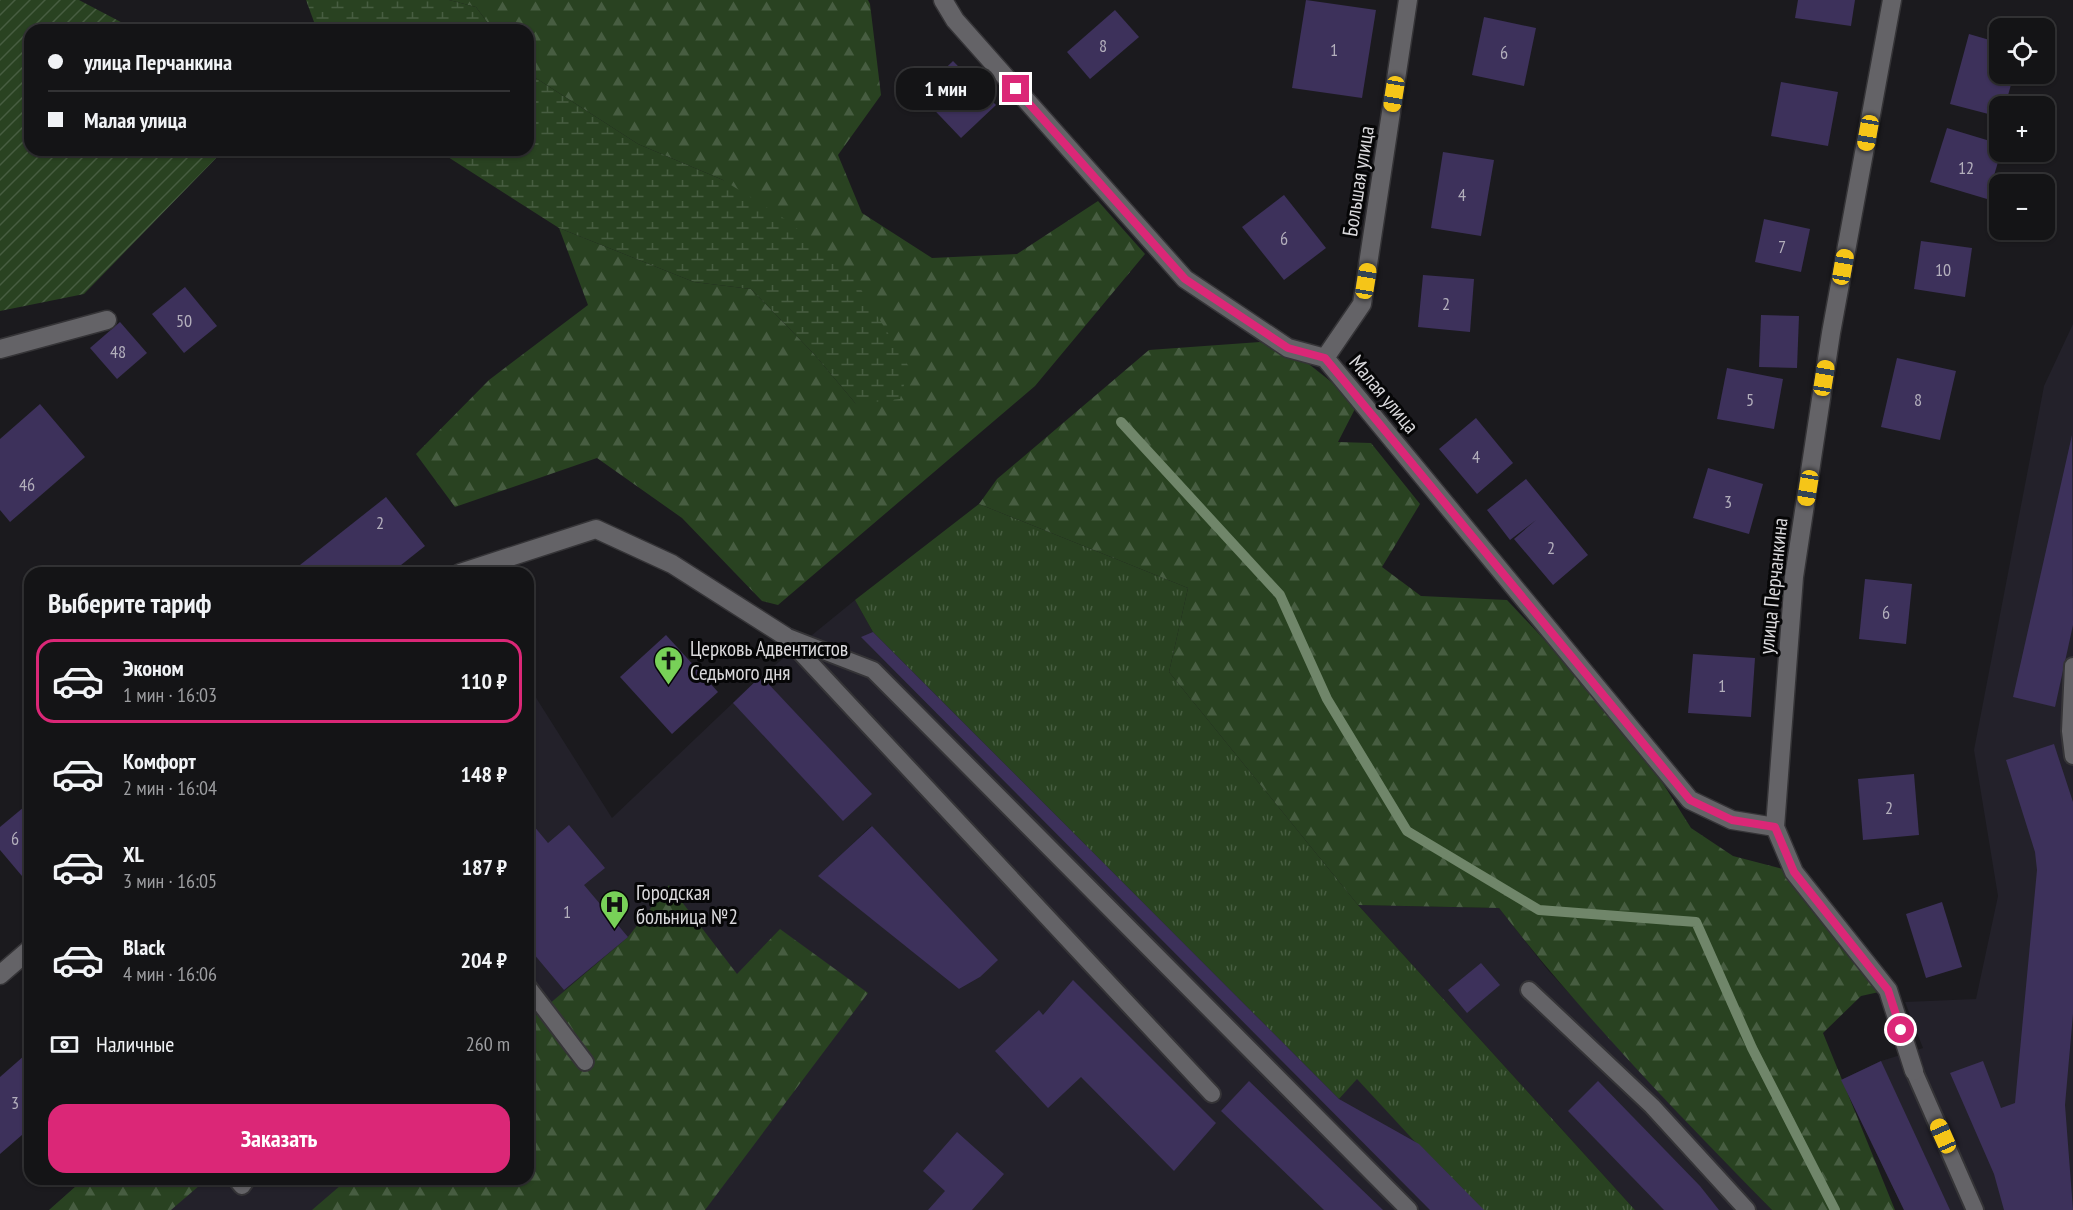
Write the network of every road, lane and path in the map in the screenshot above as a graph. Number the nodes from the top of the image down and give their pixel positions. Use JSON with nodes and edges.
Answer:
{"nodes":[{"id":1,"x":943,"y":0,"type":"edge"},
{"id":2,"x":1408,"y":0,"type":"edge"},
{"id":3,"x":1892,"y":0,"type":"edge"},
{"id":4,"x":107,"y":320,"type":"dead end"},
{"id":5,"x":0,"y":349,"type":"edge"},
{"id":6,"x":1325,"y":358,"type":"junction"},
{"id":7,"x":479,"y":567,"type":"edge"},
{"id":8,"x":785,"y":636,"type":"junction"},
{"id":9,"x":2073,"y":666,"type":"edge"},
{"id":10,"x":2073,"y":756,"type":"edge"},
{"id":11,"x":1775,"y":827,"type":"junction"},
{"id":12,"x":24,"y":954,"type":"edge"},
{"id":13,"x":0,"y":975,"type":"edge"},
{"id":14,"x":1529,"y":990,"type":"dead end"},
{"id":15,"x":534,"y":995,"type":"edge"},
{"id":16,"x":585,"y":1062,"type":"dead end"},
{"id":17,"x":1914,"y":1071,"type":"joint"},
{"id":18,"x":1212,"y":1094,"type":"dead end"},
{"id":19,"x":1408,"y":1210,"type":"edge"},
{"id":20,"x":1747,"y":1210,"type":"edge"},
{"id":21,"x":1975,"y":1210,"type":"edge"}],
"edges":[{"from":1,"to":6,"type":"street","name":"Малая улица"},
{"from":2,"to":6,"type":"street","name":"Большая улица"},
{"from":3,"to":11,"type":"street","name":"улица Перчанкина"},
{"from":4,"to":5,"type":"street"},
{"from":6,"to":11,"type":"street","name":"Малая улица"},
{"from":7,"to":8,"type":"street"},
{"from":8,"to":18,"type":"lane"},
{"from":8,"to":19,"type":"lane"},
{"from":9,"to":10,"type":"lane"},
{"from":11,"to":17,"type":"street","name":"улица Перчанкина"},
{"from":12,"to":13,"type":"street"},
{"from":14,"to":20,"type":"lane"},
{"from":15,"to":16,"type":"lane"},
{"from":17,"to":21,"type":"lane"}]}
